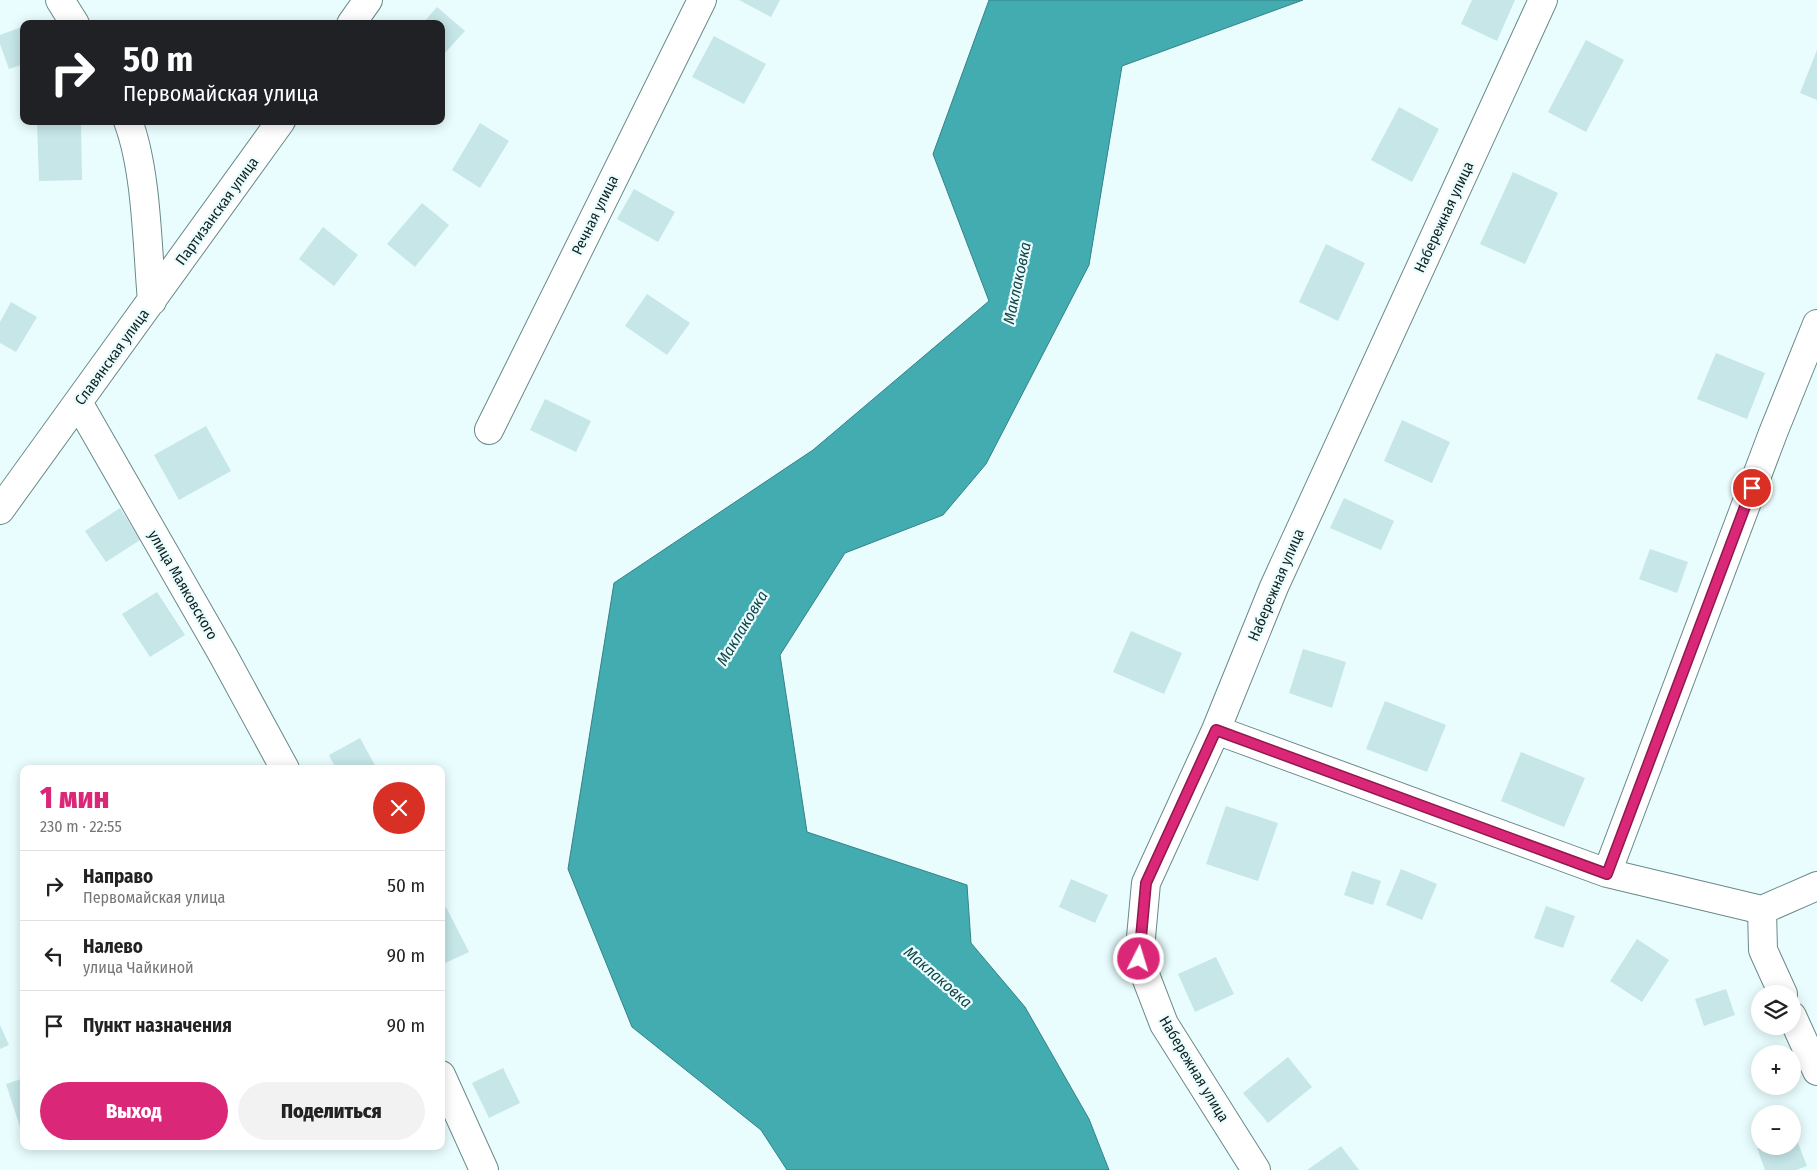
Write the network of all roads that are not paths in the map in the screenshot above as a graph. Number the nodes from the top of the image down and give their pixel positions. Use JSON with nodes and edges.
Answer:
{"nodes":[{"id":1,"x":60,"y":0,"type":"edge"},
{"id":2,"x":368,"y":0,"type":"edge"},
{"id":3,"x":702,"y":0,"type":"edge"},
{"id":4,"x":1543,"y":0,"type":"edge"},
{"id":5,"x":72,"y":20,"type":"edge"},
{"id":6,"x":354,"y":20,"type":"edge"},
{"id":7,"x":129,"y":125,"type":"edge"},
{"id":8,"x":278,"y":125,"type":"edge"},
{"id":9,"x":152,"y":301,"type":"junction"},
{"id":10,"x":1817,"y":324,"type":"edge"},
{"id":11,"x":79,"y":404,"type":"junction"},
{"id":12,"x":490,"y":430,"type":"dead end"},
{"id":13,"x":0,"y":510,"type":"edge"},
{"id":14,"x":1216,"y":730,"type":"junction"},
{"id":15,"x":283,"y":765,"type":"edge"},
{"id":16,"x":1607,"y":874,"type":"junction"},
{"id":17,"x":1817,"y":886,"type":"edge"},
{"id":18,"x":1762,"y":910,"type":"junction"},
{"id":19,"x":1779,"y":985,"type":"edge"},
{"id":20,"x":1800,"y":1035,"type":"edge"},
{"id":21,"x":1817,"y":1072,"type":"edge"},
{"id":22,"x":445,"y":1084,"type":"edge"},
{"id":23,"x":484,"y":1170,"type":"edge"},
{"id":24,"x":1256,"y":1170,"type":"edge"}],
"edges":[{"from":1,"to":5,"type":"street"},
{"from":2,"to":6,"type":"street"},
{"from":3,"to":12,"type":"street","name":"Речная улица"},
{"from":4,"to":14,"type":"street","name":"Набережная улица"},
{"from":7,"to":9,"type":"street","name":"Славянская улица"},
{"from":8,"to":9,"type":"street","name":"Партизанская улица"},
{"from":9,"to":11,"type":"street","name":"Славянская улица"},
{"from":10,"to":16,"type":"street"},
{"from":11,"to":13,"type":"street","name":"Славянская улица"},
{"from":11,"to":15,"type":"street","name":"улица Маяковского"},
{"from":14,"to":16,"type":"street"},
{"from":14,"to":24,"type":"street","name":"Набережная улица"},
{"from":16,"to":18,"type":"street"},
{"from":17,"to":18,"type":"street"},
{"from":18,"to":19,"type":"street"},
{"from":20,"to":21,"type":"street"},
{"from":22,"to":23,"type":"street"}]}
